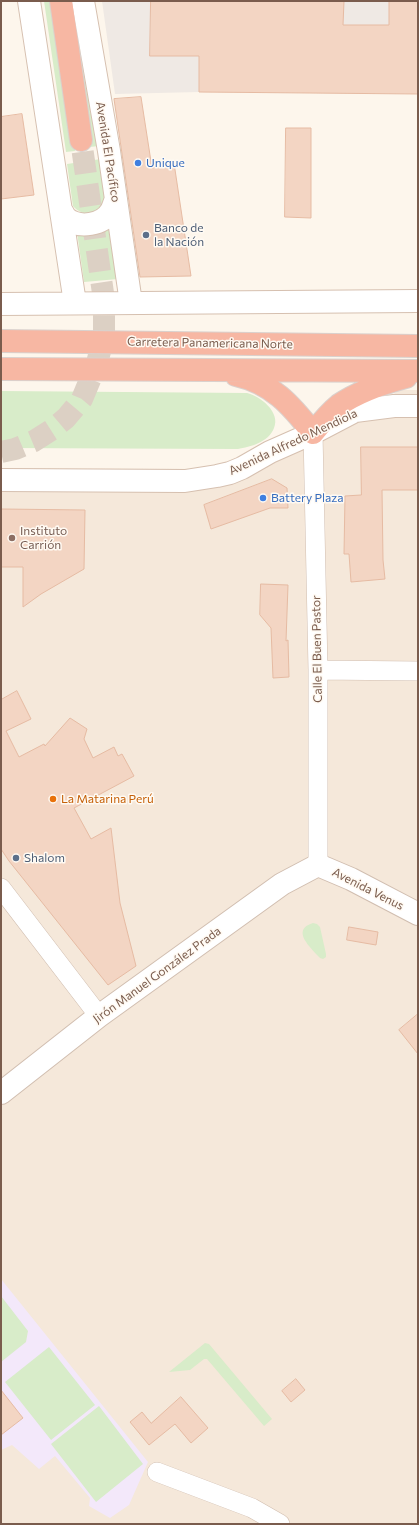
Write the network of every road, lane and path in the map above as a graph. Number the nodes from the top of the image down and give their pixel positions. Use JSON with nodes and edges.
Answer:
{"nodes":[{"id":1,"x":29,"y":1,"type":"edge"},
{"id":2,"x":61,"y":1,"type":"edge"},
{"id":3,"x":84,"y":1,"type":"edge"},
{"id":4,"x":81,"y":140,"type":"tunnel mouth"},
{"id":5,"x":116,"y":199,"type":"junction"},
{"id":6,"x":61,"y":210,"type":"junction"},
{"id":7,"x":418,"y":301,"type":"edge"},
{"id":8,"x":75,"y":303,"type":"junction"},
{"id":9,"x":131,"y":303,"type":"junction"},
{"id":10,"x":1,"y":304,"type":"edge"},
{"id":11,"x":1,"y":341,"type":"edge"},
{"id":12,"x":418,"y":346,"type":"edge"},
{"id":13,"x":1,"y":369,"type":"edge"},
{"id":14,"x":213,"y":369,"type":"junction"},
{"id":15,"x":418,"y":372,"type":"edge"},
{"id":16,"x":418,"y":406,"type":"edge"},
{"id":17,"x":313,"y":433,"type":"junction"},
{"id":18,"x":1,"y":480,"type":"edge"},
{"id":19,"x":318,"y":670,"type":"junction"},
{"id":20,"x":418,"y":671,"type":"edge"},
{"id":21,"x":318,"y":865,"type":"junction"},
{"id":22,"x":1,"y":888,"type":"edge"},
{"id":23,"x":418,"y":914,"type":"edge"},
{"id":24,"x":100,"y":1016,"type":"junction"},
{"id":25,"x":1,"y":1092,"type":"edge"},
{"id":26,"x":157,"y":1472,"type":"dead end"},
{"id":27,"x":280,"y":1524,"type":"edge"}],
"edges":[{"from":1,"to":6,"type":"main road"},
{"from":2,"to":4,"type":"highway"},
{"from":3,"to":5,"type":"main road","name":"Avenida El Pacífico"},
{"from":5,"to":6,"type":"main road"},
{"from":5,"to":9,"type":"main road","name":"Avenida El Pacífico"},
{"from":6,"to":8,"type":"main road"},
{"from":7,"to":9,"type":"main road"},
{"from":8,"to":9,"type":"main road"},
{"from":8,"to":10,"type":"main road"},
{"from":11,"to":12,"type":"highway","name":"Carretera Panamericana Norte"},
{"from":13,"to":14,"type":"highway"},
{"from":14,"to":15,"type":"highway"},
{"from":14,"to":17,"type":"highway"},
{"from":15,"to":17,"type":"highway"},
{"from":16,"to":17,"type":"main road","name":"Avenida Alfredo Mendiola"},
{"from":17,"to":18,"type":"main road","name":"Avenida Alfredo Mendiola"},
{"from":17,"to":19,"type":"street","name":"Calle El Buen Pastor"},
{"from":19,"to":20,"type":"street"},
{"from":19,"to":21,"type":"street","name":"Calle El Buen Pastor"},
{"from":21,"to":23,"type":"main road","name":"Avenida Venus"},
{"from":21,"to":24,"type":"main road","name":"Jirón Manuel González Prada"},
{"from":22,"to":24,"type":"street"},
{"from":24,"to":25,"type":"main road","name":"Jirón Manuel González Prada"},
{"from":26,"to":27,"type":"street"}]}
